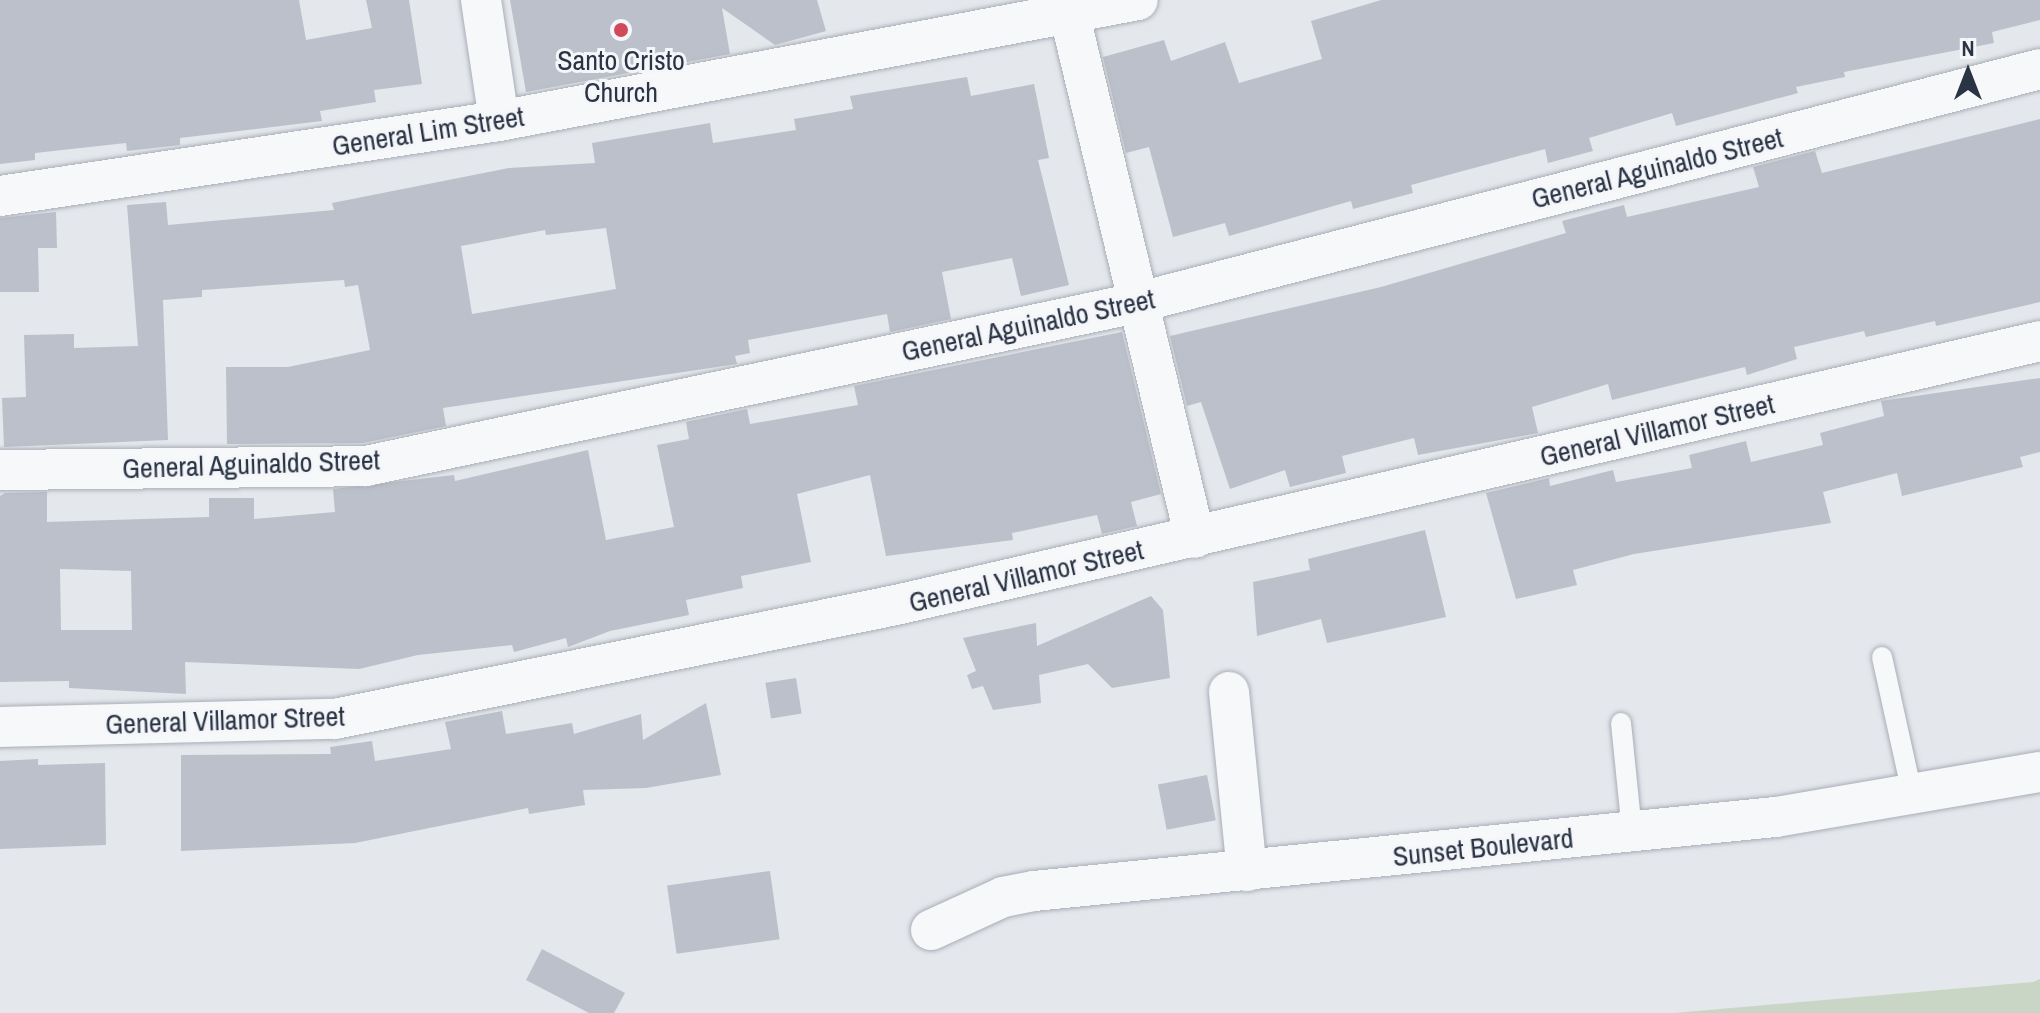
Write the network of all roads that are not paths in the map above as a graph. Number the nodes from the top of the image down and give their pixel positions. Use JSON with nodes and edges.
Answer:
{"nodes":[{"id":1,"x":481,"y":0,"type":"edge"},
{"id":2,"x":1138,"y":0,"type":"edge"},
{"id":3,"x":1067,"y":8,"type":"edge"},
{"id":4,"x":2040,"y":69,"type":"edge"},
{"id":5,"x":499,"y":121,"type":"junction"},
{"id":6,"x":0,"y":196,"type":"edge"},
{"id":7,"x":1136,"y":303,"type":"junction"},
{"id":8,"x":2040,"y":341,"type":"edge"},
{"id":9,"x":0,"y":470,"type":"edge"},
{"id":10,"x":1195,"y":538,"type":"junction"},
{"id":11,"x":1882,"y":657,"type":"dead end"},
{"id":12,"x":1229,"y":692,"type":"dead end"},
{"id":13,"x":1621,"y":723,"type":"dead end"},
{"id":14,"x":0,"y":727,"type":"edge"},
{"id":15,"x":2040,"y":772,"type":"edge"},
{"id":16,"x":1913,"y":798,"type":"junction"},
{"id":17,"x":1632,"y":832,"type":"junction"},
{"id":18,"x":1247,"y":871,"type":"junction"},
{"id":19,"x":931,"y":930,"type":"dead end"}],
"edges":[{"from":1,"to":5,"type":"street"},
{"from":2,"to":3,"type":"street","name":"General Lim Street"},
{"from":3,"to":5,"type":"street","name":"General Lim Street"},
{"from":3,"to":7,"type":"street"},
{"from":4,"to":7,"type":"street","name":"General Aguinaldo Street"},
{"from":5,"to":6,"type":"street","name":"General Lim Street"},
{"from":7,"to":9,"type":"street","name":"General Aguinaldo Street"},
{"from":7,"to":10,"type":"street"},
{"from":8,"to":10,"type":"street","name":"General Villamor Street"},
{"from":10,"to":14,"type":"street","name":"General Villamor Street"},
{"from":11,"to":16,"type":"lane"},
{"from":12,"to":18,"type":"street"},
{"from":13,"to":17,"type":"lane"},
{"from":15,"to":16,"type":"street","name":"Sunset Boulevard"},
{"from":16,"to":17,"type":"street","name":"Sunset Boulevard"},
{"from":17,"to":18,"type":"street","name":"Sunset Boulevard"},
{"from":18,"to":19,"type":"street","name":"Sunset Boulevard"}]}
